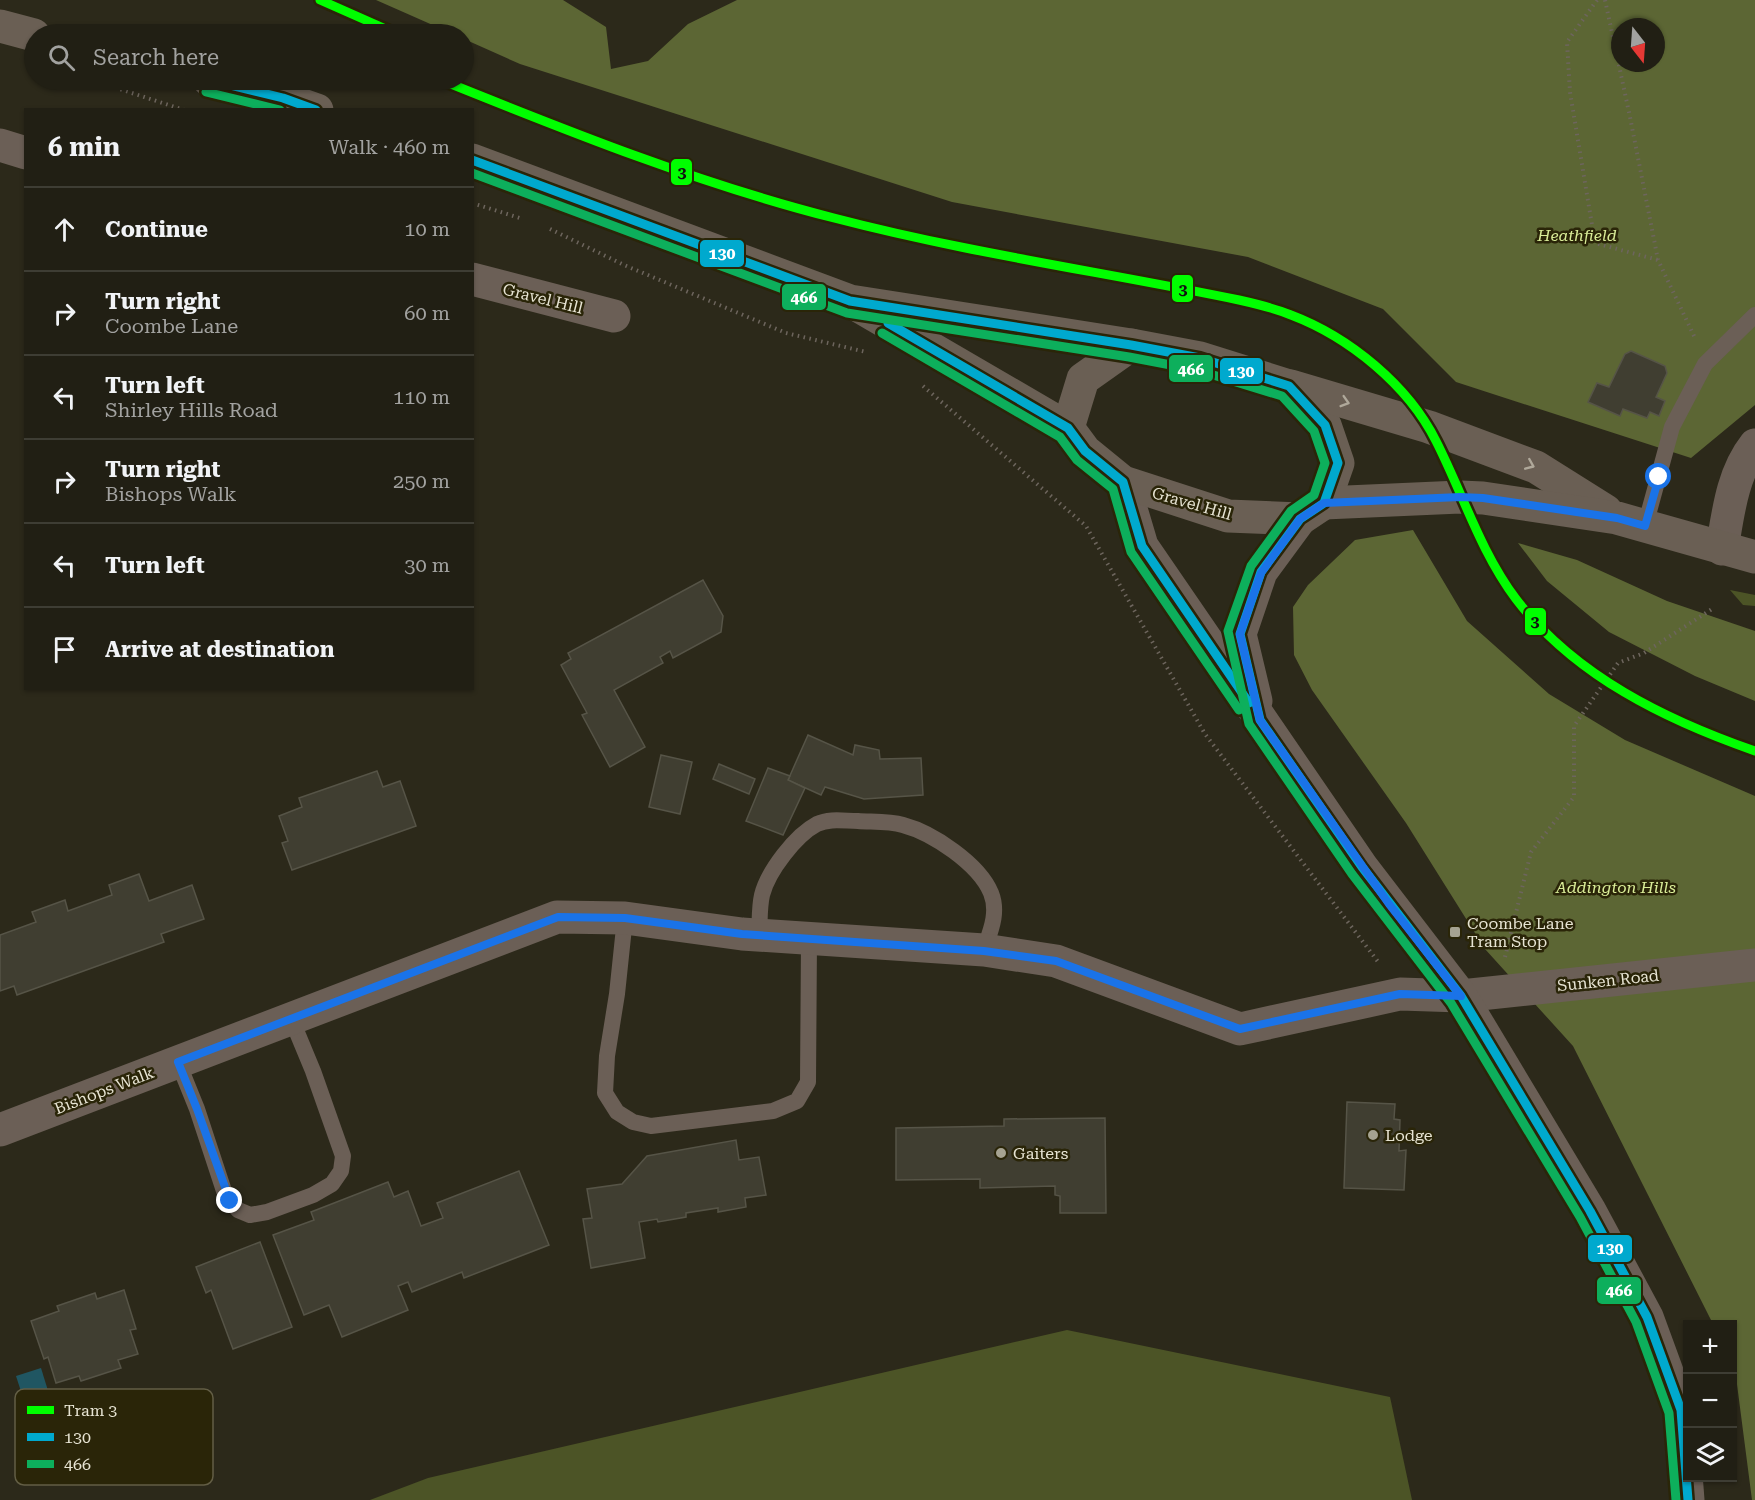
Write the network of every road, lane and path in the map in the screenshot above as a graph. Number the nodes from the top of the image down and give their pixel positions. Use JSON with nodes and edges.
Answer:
{"nodes":[{"id":1,"x":1597,"y":0,"type":"edge"},
{"id":2,"x":1605,"y":0,"type":"edge"},
{"id":3,"x":0,"y":26,"type":"edge"},
{"id":4,"x":24,"y":32,"type":"edge"},
{"id":5,"x":123,"y":90,"type":"edge"},
{"id":6,"x":245,"y":90,"type":"edge"},
{"id":7,"x":178,"y":108,"type":"edge"},
{"id":8,"x":310,"y":108,"type":"edge"},
{"id":9,"x":0,"y":145,"type":"edge"},
{"id":10,"x":24,"y":152,"type":"edge"},
{"id":11,"x":474,"y":161,"type":"edge"},
{"id":12,"x":474,"y":204,"type":"edge"},
{"id":13,"x":534,"y":222,"type":"dead end"},
{"id":14,"x":544,"y":226,"type":"dead end"},
{"id":15,"x":1658,"y":260,"type":"junction"},
{"id":16,"x":474,"y":280,"type":"edge"},
{"id":17,"x":850,"y":301,"type":"junction"},
{"id":18,"x":1755,"y":315,"type":"edge"},
{"id":19,"x":615,"y":316,"type":"dead end"},
{"id":20,"x":1131,"y":345,"type":"junction"},
{"id":21,"x":867,"y":352,"type":"dead end"},
{"id":22,"x":1705,"y":364,"type":"junction"},
{"id":23,"x":917,"y":381,"type":"dead end"},
{"id":24,"x":1289,"y":386,"type":"junction"},
{"id":25,"x":1068,"y":428,"type":"junction"},
{"id":26,"x":1755,"y":445,"type":"edge"},
{"id":27,"x":1123,"y":482,"type":"junction"},
{"id":28,"x":1312,"y":511,"type":"junction"},
{"id":29,"x":1631,"y":522,"type":"junction"},
{"id":30,"x":1722,"y":549,"type":"junction"},
{"id":31,"x":1755,"y":557,"type":"edge"},
{"id":32,"x":1712,"y":609,"type":"dead end"},
{"id":33,"x":1260,"y":720,"type":"junction"},
{"id":34,"x":625,"y":918,"type":"junction"},
{"id":35,"x":759,"y":936,"type":"junction"},
{"id":36,"x":809,"y":940,"type":"junction"},
{"id":37,"x":984,"y":951,"type":"junction"},
{"id":38,"x":1755,"y":965,"type":"edge"},
{"id":39,"x":1497,"y":992,"type":"junction"},
{"id":40,"x":1400,"y":994,"type":"junction"},
{"id":41,"x":1461,"y":996,"type":"junction"},
{"id":42,"x":291,"y":1018,"type":"junction"},
{"id":43,"x":178,"y":1062,"type":"junction"},
{"id":44,"x":0,"y":1130,"type":"edge"},
{"id":45,"x":1688,"y":1500,"type":"edge"}],
"edges":[{"from":1,"to":15,"type":"path"},
{"from":2,"to":15,"type":"path"},
{"from":3,"to":4,"type":"main road"},
{"from":5,"to":7,"type":"path"},
{"from":6,"to":8,"type":"main road"},
{"from":9,"to":10,"type":"street"},
{"from":11,"to":17,"type":"main road","name":"Gravel Hill"},
{"from":12,"to":13,"type":"path"},
{"from":14,"to":21,"type":"path"},
{"from":15,"to":22,"type":"path"},
{"from":16,"to":19,"type":"street","name":"Gravel Hill"},
{"from":17,"to":20,"type":"main road","name":"Gravel Hill"},
{"from":17,"to":25,"type":"main road","name":"Gravel Hill"},
{"from":18,"to":22,"type":"lane"},
{"from":20,"to":24,"type":"main road","name":"Gravel Hill"},
{"from":20,"to":25,"type":"main road"},
{"from":22,"to":29,"type":"lane"},
{"from":23,"to":40,"type":"path"},
{"from":24,"to":28,"type":"main road","name":"Gravel Hill"},
{"from":24,"to":29,"type":"main road","one_way":true},
{"from":25,"to":27,"type":"main road","name":"Gravel Hill"},
{"from":26,"to":30,"type":"street"},
{"from":27,"to":28,"type":"main road","name":"Gravel Hill"},
{"from":27,"to":33,"type":"street"},
{"from":28,"to":29,"type":"main road"},
{"from":28,"to":33,"type":"street"},
{"from":29,"to":30,"type":"main road"},
{"from":30,"to":31,"type":"main road"},
{"from":32,"to":39,"type":"path"},
{"from":33,"to":41,"type":"street"},
{"from":34,"to":35,"type":"street","name":"Bishops Walk"},
{"from":34,"to":36,"type":"lane"},
{"from":34,"to":42,"type":"street","name":"Bishops Walk"},
{"from":35,"to":36,"type":"street","name":"Bishops Walk"},
{"from":35,"to":37,"type":"lane"},
{"from":36,"to":37,"type":"street","name":"Bishops Walk"},
{"from":37,"to":40,"type":"street","name":"Bishops Walk"},
{"from":38,"to":39,"type":"street","name":"Sunken Road"},
{"from":39,"to":41,"type":"street","name":"Sunken Road"},
{"from":40,"to":41,"type":"street","name":"Bishops Walk"},
{"from":41,"to":45,"type":"street"},
{"from":42,"to":43,"type":"street","name":"Bishops Walk"},
{"from":42,"to":43,"type":"lane"},
{"from":43,"to":44,"type":"street","name":"Bishops Walk"}]}
